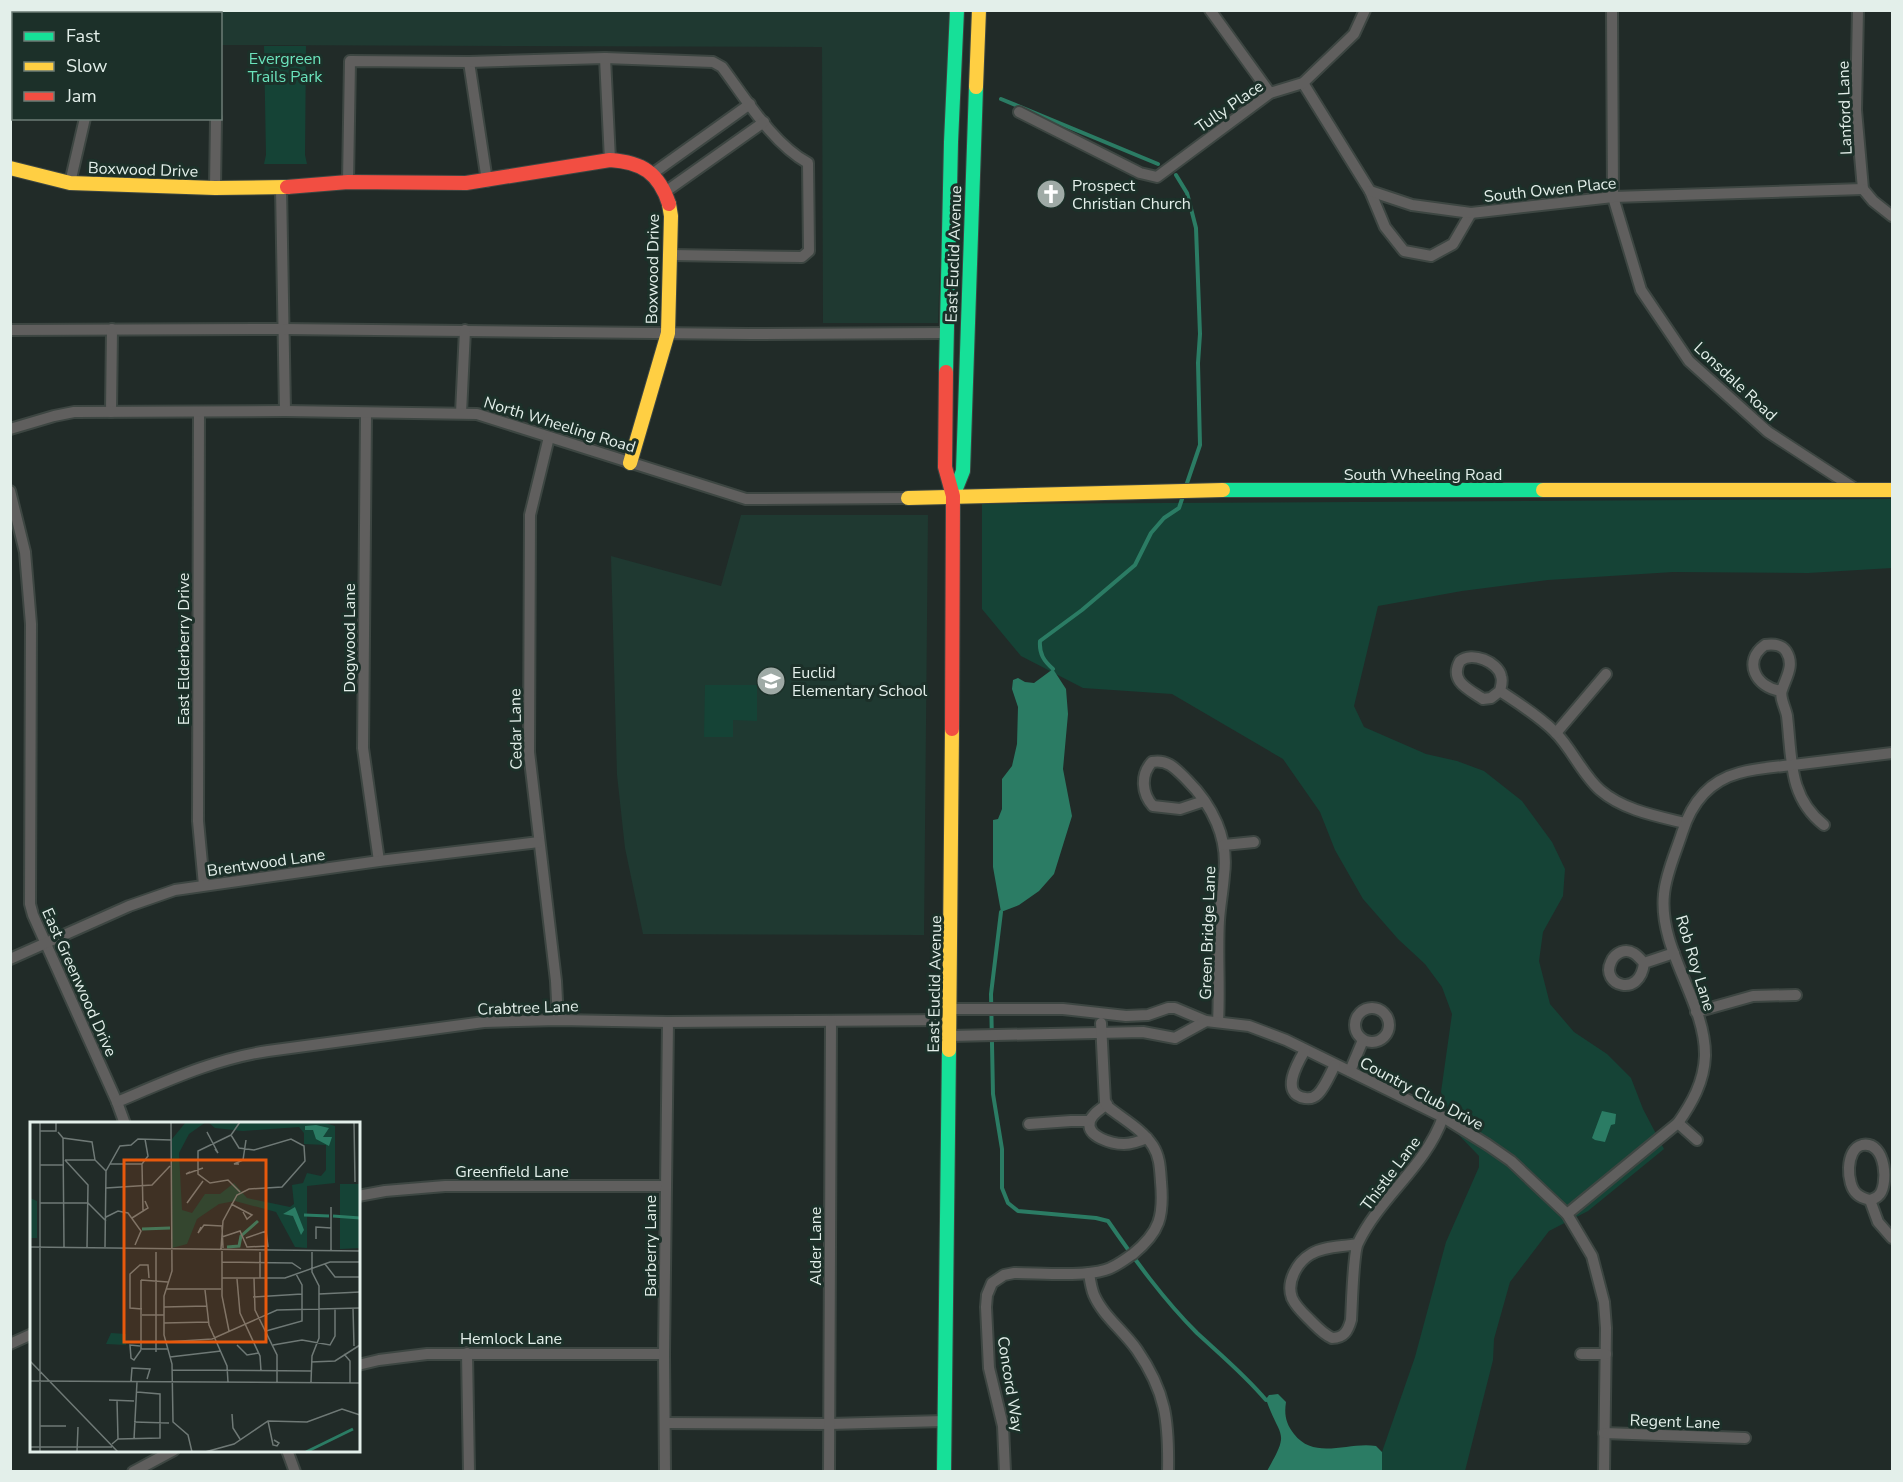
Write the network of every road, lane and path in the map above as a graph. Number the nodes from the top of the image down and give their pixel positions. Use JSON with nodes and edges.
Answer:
{"nodes":[{"id":1,"x":957,"y":10,"type":"edge"},
{"id":2,"x":980,"y":10,"type":"edge"},
{"id":3,"x":1210,"y":10,"type":"edge"},
{"id":4,"x":1365,"y":10,"type":"edge"},
{"id":5,"x":1612,"y":10,"type":"edge"},
{"id":6,"x":1858,"y":10,"type":"edge"},
{"id":7,"x":605,"y":58,"type":"junction"},
{"id":8,"x":469,"y":62,"type":"junction"},
{"id":9,"x":1303,"y":83,"type":"junction"},
{"id":10,"x":1270,"y":93,"type":"junction"},
{"id":11,"x":750,"y":104,"type":"junction"},
{"id":12,"x":1019,"y":112,"type":"dead end"},
{"id":13,"x":85,"y":120,"type":"edge"},
{"id":14,"x":216,"y":120,"type":"edge"},
{"id":15,"x":764,"y":122,"type":"junction"},
{"id":16,"x":610,"y":160,"type":"junction"},
{"id":17,"x":10,"y":168,"type":"edge"},
{"id":18,"x":652,"y":174,"type":"junction"},
{"id":19,"x":487,"y":181,"type":"junction"},
{"id":20,"x":348,"y":182,"type":"junction"},
{"id":21,"x":70,"y":183,"type":"junction"},
{"id":22,"x":281,"y":188,"type":"junction"},
{"id":23,"x":215,"y":189,"type":"junction"},
{"id":24,"x":1863,"y":189,"type":"junction"},
{"id":25,"x":1370,"y":191,"type":"junction"},
{"id":26,"x":665,"y":192,"type":"junction"},
{"id":27,"x":1613,"y":197,"type":"junction"},
{"id":28,"x":1471,"y":213,"type":"junction"},
{"id":29,"x":1893,"y":216,"type":"edge"},
{"id":30,"x":671,"y":255,"type":"junction"},
{"id":31,"x":112,"y":329,"type":"junction"},
{"id":32,"x":284,"y":329,"type":"junction"},
{"id":33,"x":10,"y":330,"type":"edge"},
{"id":34,"x":465,"y":330,"type":"junction"},
{"id":35,"x":668,"y":333,"type":"junction"},
{"id":36,"x":946,"y":333,"type":"junction"},
{"id":37,"x":285,"y":411,"type":"junction"},
{"id":38,"x":111,"y":412,"type":"junction"},
{"id":39,"x":199,"y":412,"type":"junction"},
{"id":40,"x":461,"y":413,"type":"junction"},
{"id":41,"x":366,"y":414,"type":"junction"},
{"id":42,"x":10,"y":429,"type":"edge"},
{"id":43,"x":549,"y":437,"type":"junction"},
{"id":44,"x":630,"y":463,"type":"junction"},
{"id":45,"x":1893,"y":489,"type":"edge"},
{"id":46,"x":10,"y":490,"type":"edge"},
{"id":47,"x":1857,"y":490,"type":"junction"},
{"id":48,"x":953,"y":496,"type":"junction"},
{"id":49,"x":908,"y":498,"type":"joint"},
{"id":50,"x":1606,"y":674,"type":"dead end"},
{"id":51,"x":1500,"y":691,"type":"junction"},
{"id":52,"x":1781,"y":691,"type":"junction"},
{"id":53,"x":1556,"y":733,"type":"junction"},
{"id":54,"x":1893,"y":753,"type":"edge"},
{"id":55,"x":1792,"y":765,"type":"junction"},
{"id":56,"x":1204,"y":801,"type":"junction"},
{"id":57,"x":1685,"y":824,"type":"junction"},
{"id":58,"x":1824,"y":825,"type":"dead end"},
{"id":59,"x":539,"y":842,"type":"junction"},
{"id":60,"x":1254,"y":842,"type":"dead end"},
{"id":61,"x":1224,"y":845,"type":"junction"},
{"id":62,"x":379,"y":861,"type":"junction"},
{"id":63,"x":204,"y":885,"type":"junction"},
{"id":64,"x":45,"y":944,"type":"junction"},
{"id":65,"x":1674,"y":953,"type":"junction"},
{"id":66,"x":10,"y":959,"type":"edge"},
{"id":67,"x":1644,"y":963,"type":"dead end"},
{"id":68,"x":1796,"y":995,"type":"dead end"},
{"id":69,"x":1696,"y":1012,"type":"junction"},
{"id":70,"x":950,"y":1014,"type":"junction"},
{"id":71,"x":558,"y":1020,"type":"junction"},
{"id":72,"x":831,"y":1021,"type":"junction"},
{"id":73,"x":668,"y":1022,"type":"junction"},
{"id":74,"x":1212,"y":1022,"type":"junction"},
{"id":75,"x":1101,"y":1028,"type":"junction"},
{"id":76,"x":950,"y":1036,"type":"junction"},
{"id":77,"x":1364,"y":1040,"type":"dead end"},
{"id":78,"x":1305,"y":1050,"type":"junction"},
{"id":79,"x":1335,"y":1065,"type":"junction"},
{"id":80,"x":1350,"y":1071,"type":"junction"},
{"id":81,"x":117,"y":1102,"type":"junction"},
{"id":82,"x":1107,"y":1104,"type":"junction"},
{"id":83,"x":1443,"y":1117,"type":"junction"},
{"id":84,"x":1089,"y":1121,"type":"junction"},
{"id":85,"x":124,"y":1122,"type":"edge"},
{"id":86,"x":1678,"y":1123,"type":"junction"},
{"id":87,"x":1029,"y":1124,"type":"dead end"},
{"id":88,"x":1147,"y":1138,"type":"junction"},
{"id":89,"x":1696,"y":1140,"type":"dead end"},
{"id":90,"x":666,"y":1186,"type":"junction"},
{"id":91,"x":360,"y":1196,"type":"edge"},
{"id":92,"x":1870,"y":1200,"type":"junction"},
{"id":93,"x":1567,"y":1214,"type":"junction"},
{"id":94,"x":1893,"y":1238,"type":"edge"},
{"id":95,"x":1357,"y":1244,"type":"junction"},
{"id":96,"x":1089,"y":1273,"type":"junction"},
{"id":97,"x":30,"y":1335,"type":"edge"},
{"id":98,"x":10,"y":1344,"type":"edge"},
{"id":99,"x":466,"y":1353,"type":"junction"},
{"id":100,"x":664,"y":1354,"type":"junction"},
{"id":101,"x":1581,"y":1354,"type":"dead end"},
{"id":102,"x":1606,"y":1354,"type":"junction"},
{"id":103,"x":360,"y":1365,"type":"edge"},
{"id":104,"x":944,"y":1421,"type":"junction"},
{"id":105,"x":665,"y":1423,"type":"junction"},
{"id":106,"x":829,"y":1424,"type":"junction"},
{"id":107,"x":1604,"y":1433,"type":"junction"},
{"id":108,"x":1745,"y":1438,"type":"dead end"},
{"id":109,"x":170,"y":1452,"type":"edge"},
{"id":110,"x":288,"y":1452,"type":"edge"},
{"id":111,"x":945,"y":1470,"type":"edge"},
{"id":112,"x":133,"y":1472,"type":"edge"},
{"id":113,"x":295,"y":1472,"type":"edge"},
{"id":114,"x":469,"y":1472,"type":"edge"},
{"id":115,"x":665,"y":1472,"type":"edge"},
{"id":116,"x":829,"y":1472,"type":"edge"},
{"id":117,"x":1005,"y":1472,"type":"edge"},
{"id":118,"x":1168,"y":1472,"type":"edge"},
{"id":119,"x":1604,"y":1472,"type":"edge"}],
"edges":[{"from":1,"to":36,"type":"street","name":"East Euclid Avenue"},
{"from":2,"to":48,"type":"street","name":"East Euclid Avenue"},
{"from":3,"to":10,"type":"street"},
{"from":4,"to":9,"type":"street","name":"Tully Place"},
{"from":5,"to":27,"type":"street","name":"Lonsdale Road"},
{"from":6,"to":24,"type":"street","name":"Lanford Lane"},
{"from":7,"to":8,"type":"street"},
{"from":7,"to":11,"type":"street"},
{"from":7,"to":16,"type":"street"},
{"from":8,"to":19,"type":"street"},
{"from":8,"to":20,"type":"street"},
{"from":9,"to":10,"type":"street","name":"Tully Place"},
{"from":9,"to":25,"type":"street"},
{"from":10,"to":12,"type":"street","name":"Tully Place"},
{"from":11,"to":15,"type":"street"},
{"from":11,"to":18,"type":"street"},
{"from":13,"to":21,"type":"street","name":"Boxwood Drive"},
{"from":14,"to":23,"type":"street","name":"Boxwood Drive"},
{"from":15,"to":26,"type":"street"},
{"from":15,"to":30,"type":"street"},
{"from":16,"to":18,"type":"street","name":"Boxwood Drive"},
{"from":16,"to":19,"type":"street","name":"Boxwood Drive"},
{"from":17,"to":21,"type":"street","name":"Boxwood Drive"},
{"from":18,"to":26,"type":"street","name":"Boxwood Drive"},
{"from":19,"to":20,"type":"street","name":"Boxwood Drive"},
{"from":20,"to":22,"type":"street","name":"Boxwood Drive"},
{"from":21,"to":23,"type":"street","name":"Boxwood Drive"},
{"from":22,"to":23,"type":"street","name":"Boxwood Drive"},
{"from":22,"to":32,"type":"street"},
{"from":24,"to":27,"type":"street","name":"South Owen Place"},
{"from":24,"to":29,"type":"street"},
{"from":25,"to":28,"type":"street","name":"South Owen Place"},
{"from":25,"to":28,"type":"street"},
{"from":26,"to":30,"type":"street","name":"Boxwood Drive"},
{"from":27,"to":28,"type":"street","name":"South Owen Place"},
{"from":27,"to":47,"type":"street","name":"Lonsdale Road"},
{"from":30,"to":35,"type":"street","name":"Boxwood Drive"},
{"from":31,"to":32,"type":"street"},
{"from":31,"to":33,"type":"street"},
{"from":31,"to":38,"type":"street"},
{"from":32,"to":34,"type":"street"},
{"from":32,"to":37,"type":"street"},
{"from":34,"to":35,"type":"street"},
{"from":34,"to":40,"type":"street"},
{"from":35,"to":36,"type":"street"},
{"from":35,"to":44,"type":"street","name":"Boxwood Drive"},
{"from":36,"to":48,"type":"street","name":"East Euclid Avenue"},
{"from":37,"to":39,"type":"street","name":"North Wheeling Road"},
{"from":37,"to":41,"type":"street","name":"North Wheeling Road"},
{"from":38,"to":39,"type":"street","name":"North Wheeling Road"},
{"from":38,"to":42,"type":"street","name":"North Wheeling Road"},
{"from":39,"to":63,"type":"street","name":"East Elderberry Drive"},
{"from":40,"to":41,"type":"street","name":"North Wheeling Road"},
{"from":40,"to":43,"type":"street","name":"North Wheeling Road"},
{"from":41,"to":62,"type":"street","name":"Dogwood Lane"},
{"from":43,"to":44,"type":"street","name":"North Wheeling Road"},
{"from":43,"to":59,"type":"street","name":"Cedar Lane"},
{"from":44,"to":49,"type":"street","name":"North Wheeling Road"},
{"from":45,"to":47,"type":"street","name":"South Wheeling Road"},
{"from":46,"to":64,"type":"street","name":"East Greenwood Drive"},
{"from":47,"to":48,"type":"street","name":"South Wheeling Road"},
{"from":48,"to":49,"type":"street","name":"North Wheeling Road"},
{"from":48,"to":70,"type":"street","name":"East Euclid Avenue"},
{"from":50,"to":53,"type":"street"},
{"from":51,"to":51,"type":"street"},
{"from":51,"to":53,"type":"street"},
{"from":52,"to":52,"type":"street"},
{"from":52,"to":55,"type":"street"},
{"from":53,"to":57,"type":"street"},
{"from":54,"to":55,"type":"street","name":"Rob Roy Lane"},
{"from":55,"to":57,"type":"street","name":"Rob Roy Lane"},
{"from":55,"to":58,"type":"street"},
{"from":56,"to":56,"type":"street","name":"Green Bridge Lane"},
{"from":56,"to":61,"type":"street","name":"Green Bridge Lane"},
{"from":57,"to":65,"type":"street","name":"Rob Roy Lane"},
{"from":59,"to":62,"type":"street","name":"Brentwood Lane"},
{"from":59,"to":71,"type":"street","name":"Cedar Lane"},
{"from":60,"to":61,"type":"street","name":"Green Bridge Lane"},
{"from":61,"to":74,"type":"street","name":"Green Bridge Lane"},
{"from":62,"to":63,"type":"street","name":"Brentwood Lane"},
{"from":63,"to":64,"type":"street","name":"Brentwood Lane"},
{"from":64,"to":66,"type":"street","name":"Brentwood Lane"},
{"from":64,"to":81,"type":"street","name":"East Greenwood Drive"},
{"from":65,"to":67,"type":"street"},
{"from":65,"to":69,"type":"street","name":"Rob Roy Lane"},
{"from":68,"to":69,"type":"street"},
{"from":69,"to":86,"type":"street","name":"Rob Roy Lane"},
{"from":70,"to":72,"type":"street","name":"Crabtree Lane"},
{"from":70,"to":74,"type":"street","name":"Country Club Drive"},
{"from":70,"to":76,"type":"street","name":"East Euclid Avenue"},
{"from":71,"to":73,"type":"street","name":"Crabtree Lane"},
{"from":71,"to":81,"type":"street","name":"Crabtree Lane"},
{"from":72,"to":73,"type":"street","name":"Crabtree Lane"},
{"from":72,"to":106,"type":"street","name":"Alder Lane"},
{"from":73,"to":90,"type":"street","name":"Barberry Lane"},
{"from":74,"to":75,"type":"street"},
{"from":74,"to":78,"type":"street","name":"Country Club Drive"},
{"from":75,"to":76,"type":"street"},
{"from":75,"to":82,"type":"street"},
{"from":76,"to":104,"type":"street","name":"East Euclid Avenue"},
{"from":77,"to":80,"type":"street"},
{"from":78,"to":79,"type":"street","name":"Country Club Drive"},
{"from":78,"to":79,"type":"street"},
{"from":79,"to":80,"type":"street","name":"Country Club Drive"},
{"from":80,"to":83,"type":"street","name":"Country Club Drive"},
{"from":81,"to":85,"type":"street","name":"East Greenwood Drive"},
{"from":82,"to":84,"type":"street"},
{"from":82,"to":88,"type":"street","name":"Concord Way"},
{"from":83,"to":93,"type":"street","name":"Country Club Drive"},
{"from":83,"to":95,"type":"street","name":"Thistle Lane"},
{"from":84,"to":87,"type":"street"},
{"from":84,"to":88,"type":"street"},
{"from":86,"to":89,"type":"street"},
{"from":86,"to":93,"type":"street","name":"Rob Roy Lane"},
{"from":88,"to":96,"type":"street","name":"Concord Way"},
{"from":90,"to":91,"type":"street","name":"Greenfield Lane"},
{"from":90,"to":100,"type":"street","name":"Barberry Lane"},
{"from":92,"to":92,"type":"street"},
{"from":92,"to":94,"type":"street"},
{"from":93,"to":102,"type":"street","name":"Country Club Drive"},
{"from":95,"to":95,"type":"street","name":"Thistle Lane"},
{"from":96,"to":117,"type":"street","name":"Concord Way"},
{"from":96,"to":118,"type":"street"},
{"from":97,"to":98,"type":"street"},
{"from":99,"to":100,"type":"street","name":"Hemlock Lane"},
{"from":99,"to":103,"type":"street","name":"Hemlock Lane"},
{"from":99,"to":114,"type":"street"},
{"from":100,"to":105,"type":"street","name":"Barberry Lane"},
{"from":101,"to":102,"type":"street"},
{"from":102,"to":107,"type":"street","name":"Country Club Drive"},
{"from":104,"to":106,"type":"street"},
{"from":104,"to":111,"type":"street","name":"East Euclid Avenue"},
{"from":105,"to":106,"type":"street"},
{"from":105,"to":115,"type":"street","name":"Barberry Lane"},
{"from":106,"to":116,"type":"street","name":"Alder Lane"},
{"from":107,"to":108,"type":"street","name":"Regent Lane"},
{"from":107,"to":119,"type":"street","name":"Country Club Drive"},
{"from":109,"to":112,"type":"street"},
{"from":110,"to":113,"type":"street"}]}
